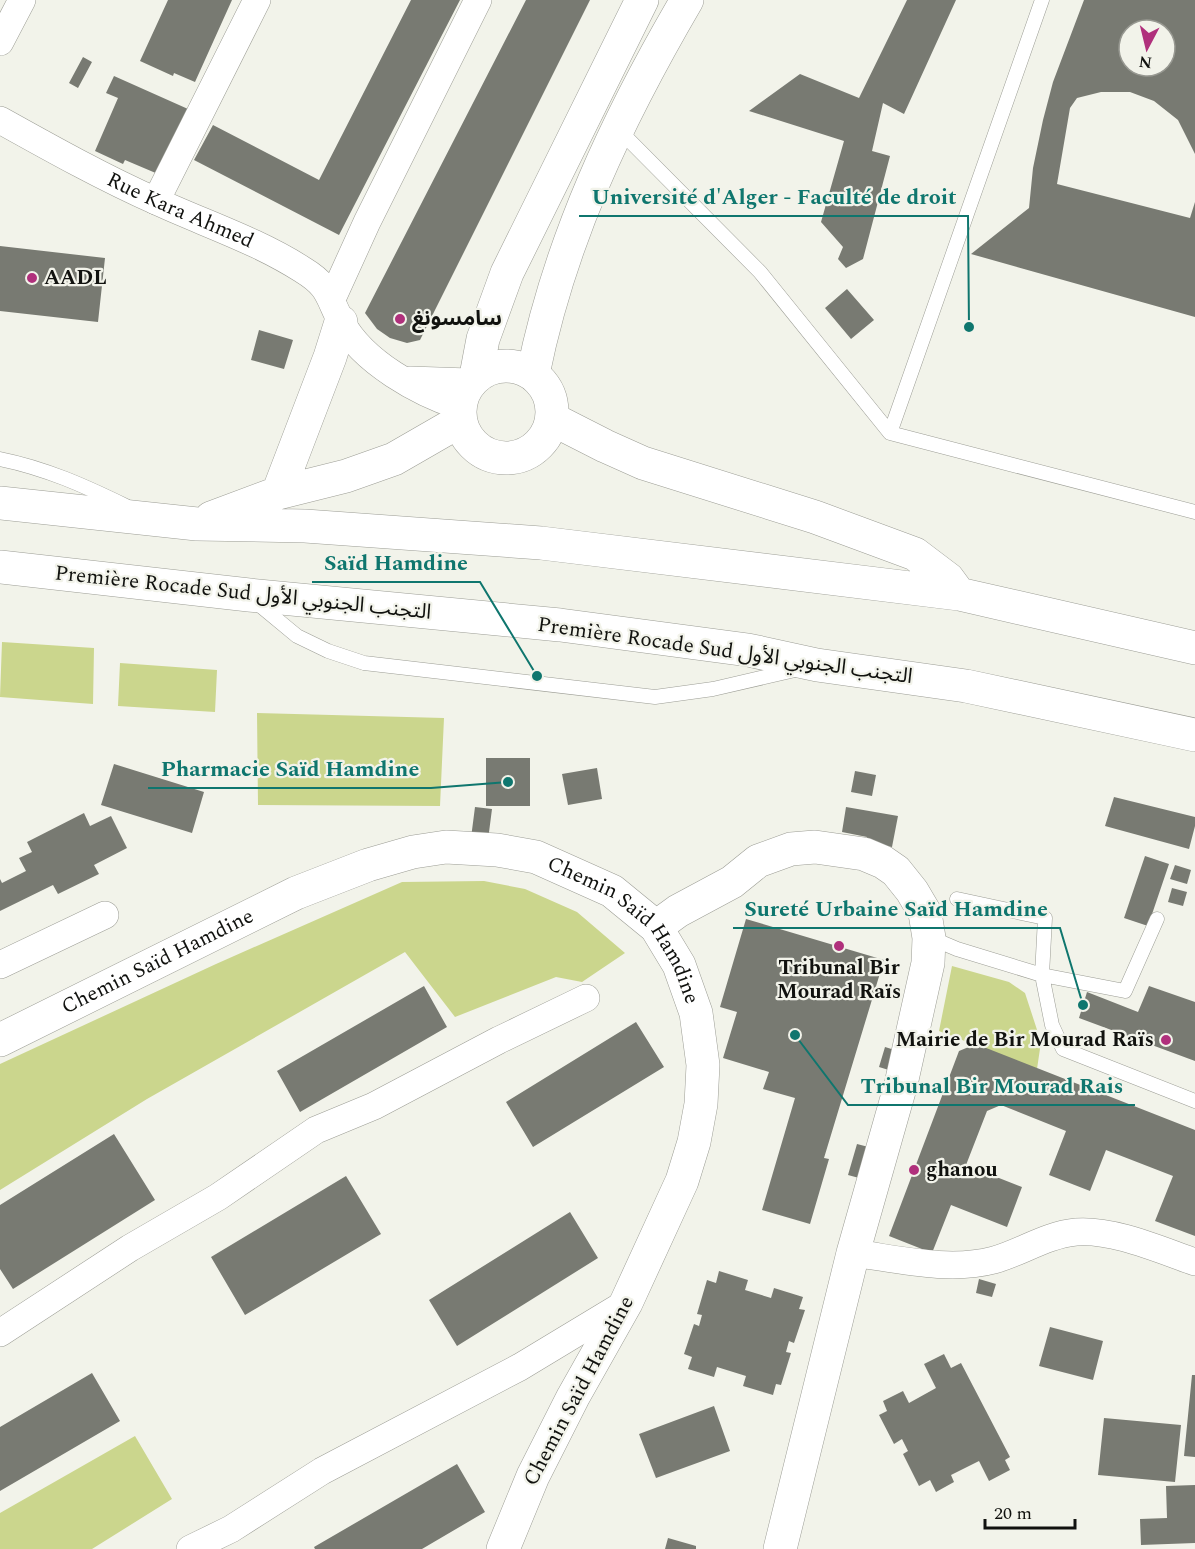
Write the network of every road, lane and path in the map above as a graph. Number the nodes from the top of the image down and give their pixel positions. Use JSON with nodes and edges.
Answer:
{"nodes":[{"id":1,"x":22,"y":0,"type":"edge"},
{"id":2,"x":257,"y":0,"type":"edge"},
{"id":3,"x":478,"y":0,"type":"edge"},
{"id":4,"x":642,"y":0,"type":"edge"},
{"id":5,"x":687,"y":0,"type":"edge"},
{"id":6,"x":1042,"y":0,"type":"edge"},
{"id":7,"x":0,"y":42,"type":"edge"},
{"id":8,"x":0,"y":120,"type":"edge"},
{"id":9,"x":618,"y":129,"type":"junction"},
{"id":10,"x":156,"y":201,"type":"junction"},
{"id":11,"x":337,"y":311,"type":"junction"},
{"id":12,"x":533,"y":374,"type":"junction"},
{"id":13,"x":466,"y":396,"type":"junction"},
{"id":14,"x":552,"y":419,"type":"junction"},
{"id":15,"x":890,"y":433,"type":"junction"},
{"id":16,"x":0,"y":459,"type":"edge"},
{"id":17,"x":278,"y":493,"type":"junction"},
{"id":18,"x":0,"y":503,"type":"edge"},
{"id":19,"x":1195,"y":512,"type":"edge"},
{"id":20,"x":152,"y":519,"type":"junction"},
{"id":21,"x":197,"y":524,"type":"junction"},
{"id":22,"x":0,"y":567,"type":"edge"},
{"id":23,"x":959,"y":594,"type":"junction"},
{"id":24,"x":249,"y":595,"type":"junction"},
{"id":25,"x":1195,"y":648,"type":"edge"},
{"id":26,"x":818,"y":665,"type":"junction"},
{"id":27,"x":1195,"y":735,"type":"edge"},
{"id":28,"x":957,"y":899,"type":"dead end"},
{"id":29,"x":105,"y":915,"type":"dead end"},
{"id":30,"x":1157,"y":919,"type":"dead end"},
{"id":31,"x":656,"y":927,"type":"junction"},
{"id":32,"x":928,"y":938,"type":"junction"},
{"id":33,"x":0,"y":965,"type":"edge"},
{"id":34,"x":1042,"y":975,"type":"junction"},
{"id":35,"x":586,"y":998,"type":"dead end"},
{"id":36,"x":0,"y":1040,"type":"edge"},
{"id":37,"x":1195,"y":1101,"type":"edge"},
{"id":38,"x":853,"y":1253,"type":"junction"},
{"id":39,"x":1195,"y":1262,"type":"edge"},
{"id":40,"x":626,"y":1303,"type":"junction"},
{"id":41,"x":0,"y":1333,"type":"edge"},
{"id":42,"x":190,"y":1549,"type":"edge"},
{"id":43,"x":503,"y":1549,"type":"edge"},
{"id":44,"x":780,"y":1549,"type":"edge"}],
"edges":[{"from":1,"to":7,"type":"street"},
{"from":2,"to":10,"type":"street"},
{"from":3,"to":11,"type":"street"},
{"from":4,"to":13,"type":"main road"},
{"from":5,"to":9,"type":"main road"},
{"from":6,"to":15,"type":"lane"},
{"from":8,"to":10,"type":"street","name":"Rue Kara Ahmed"},
{"from":9,"to":12,"type":"main road"},
{"from":9,"to":15,"type":"lane"},
{"from":10,"to":11,"type":"street","name":"Rue Kara Ahmed"},
{"from":11,"to":13,"type":"street","name":"Rue Kara Ahmed"},
{"from":11,"to":17,"type":"main road"},
{"from":12,"to":13,"type":"main road"},
{"from":12,"to":14,"type":"main road"},
{"from":13,"to":14,"type":"main road"},
{"from":13,"to":17,"type":"main road"},
{"from":14,"to":23,"type":"main road"},
{"from":15,"to":19,"type":"lane"},
{"from":16,"to":20,"type":"lane"},
{"from":17,"to":21,"type":"main road"},
{"from":18,"to":20,"type":"main road"},
{"from":20,"to":21,"type":"main road"},
{"from":21,"to":23,"type":"main road"},
{"from":22,"to":24,"type":"main road","name":"Première Rocade Sud التجنب الجنوبي الأول"},
{"from":23,"to":25,"type":"main road"},
{"from":24,"to":26,"type":"main road","name":"Première Rocade Sud التجنب الجنوبي الأول"},
{"from":24,"to":26,"type":"lane"},
{"from":26,"to":27,"type":"main road","name":"Première Rocade Sud التجنب الجنوبي الأول"},
{"from":28,"to":34,"type":"lane"},
{"from":29,"to":33,"type":"street"},
{"from":30,"to":34,"type":"lane"},
{"from":31,"to":32,"type":"main road"},
{"from":31,"to":36,"type":"main road","name":"Chemin Saïd Hamdine"},
{"from":31,"to":40,"type":"main road","name":"Chemin Saïd Hamdine"},
{"from":32,"to":34,"type":"lane"},
{"from":32,"to":38,"type":"main road"},
{"from":34,"to":37,"type":"lane"},
{"from":35,"to":41,"type":"street"},
{"from":38,"to":39,"type":"street"},
{"from":38,"to":44,"type":"main road"},
{"from":40,"to":42,"type":"street"},
{"from":40,"to":43,"type":"main road","name":"Chemin Saïd Hamdine"}]}
